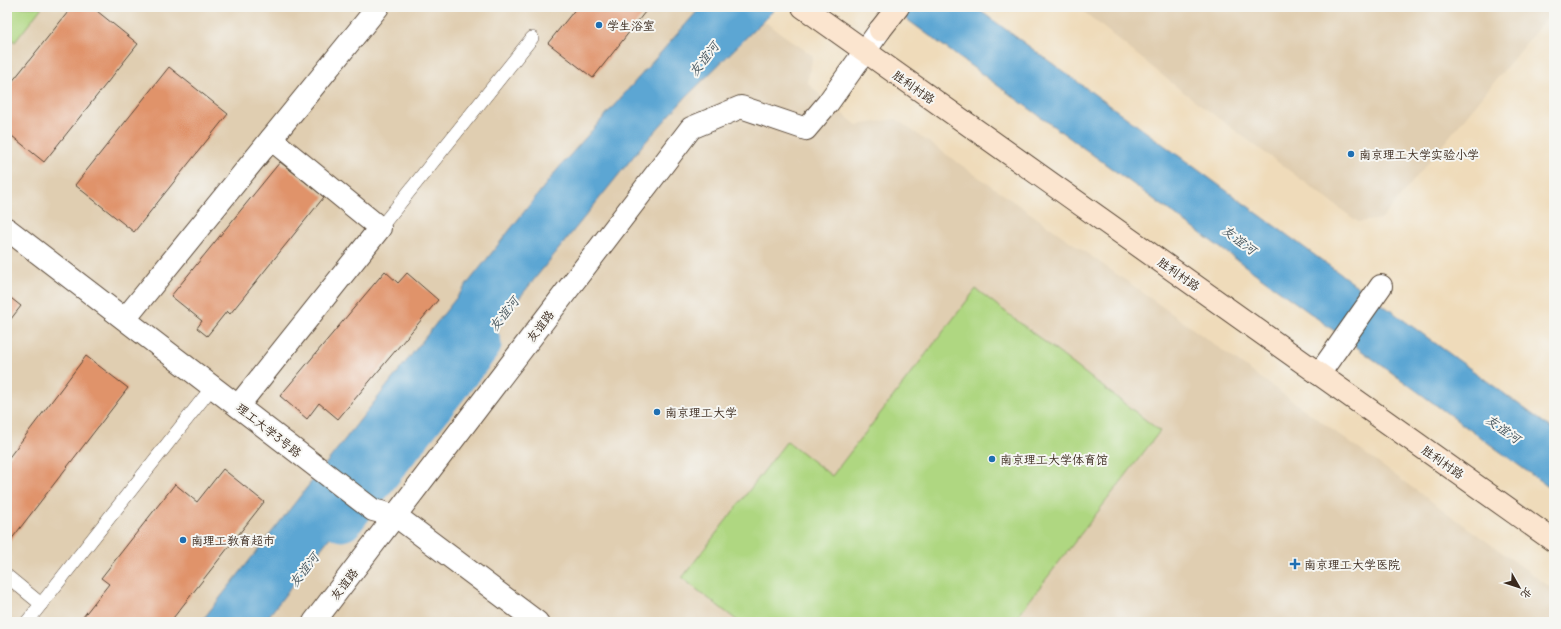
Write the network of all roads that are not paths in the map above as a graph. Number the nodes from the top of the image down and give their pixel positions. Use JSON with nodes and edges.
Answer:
{"nodes":[{"id":1,"x":378,"y":7,"type":"edge"},
{"id":2,"x":803,"y":7,"type":"edge"},
{"id":3,"x":898,"y":7,"type":"edge"},
{"id":4,"x":532,"y":38,"type":"dead end"},
{"id":5,"x":865,"y":52,"type":"junction"},
{"id":6,"x":271,"y":139,"type":"junction"},
{"id":7,"x":380,"y":228,"type":"junction"},
{"id":8,"x":7,"y":229,"type":"edge"},
{"id":9,"x":1381,"y":286,"type":"dead end"},
{"id":10,"x":125,"y":319,"type":"junction"},
{"id":11,"x":1319,"y":374,"type":"junction"},
{"id":12,"x":213,"y":386,"type":"junction"},
{"id":13,"x":238,"y":406,"type":"junction"},
{"id":14,"x":396,"y":516,"type":"junction"},
{"id":15,"x":1554,"y":541,"type":"edge"},
{"id":16,"x":7,"y":576,"type":"edge"},
{"id":17,"x":41,"y":604,"type":"junction"},
{"id":18,"x":27,"y":622,"type":"edge"},
{"id":19,"x":314,"y":622,"type":"edge"},
{"id":20,"x":537,"y":622,"type":"edge"}],
"edges":[{"from":1,"to":6,"type":"street"},
{"from":2,"to":5,"type":"street","name":"胜利村路"},
{"from":3,"to":5,"type":"street"},
{"from":4,"to":7,"type":"lane"},
{"from":5,"to":11,"type":"street","name":"胜利村路"},
{"from":5,"to":14,"type":"street","name":"友谊路"},
{"from":6,"to":7,"type":"street"},
{"from":6,"to":10,"type":"street"},
{"from":7,"to":13,"type":"street"},
{"from":8,"to":10,"type":"street","name":"理工大学3号路"},
{"from":9,"to":11,"type":"street"},
{"from":10,"to":12,"type":"street","name":"理工大学3号路"},
{"from":11,"to":15,"type":"street","name":"胜利村路"},
{"from":12,"to":13,"type":"street","name":"理工大学3号路"},
{"from":12,"to":17,"type":"lane"},
{"from":13,"to":14,"type":"street","name":"理工大学3号路"},
{"from":14,"to":19,"type":"street","name":"友谊路"},
{"from":14,"to":20,"type":"street","name":"理工大学3号路"},
{"from":16,"to":17,"type":"lane"},
{"from":17,"to":18,"type":"lane"}]}
